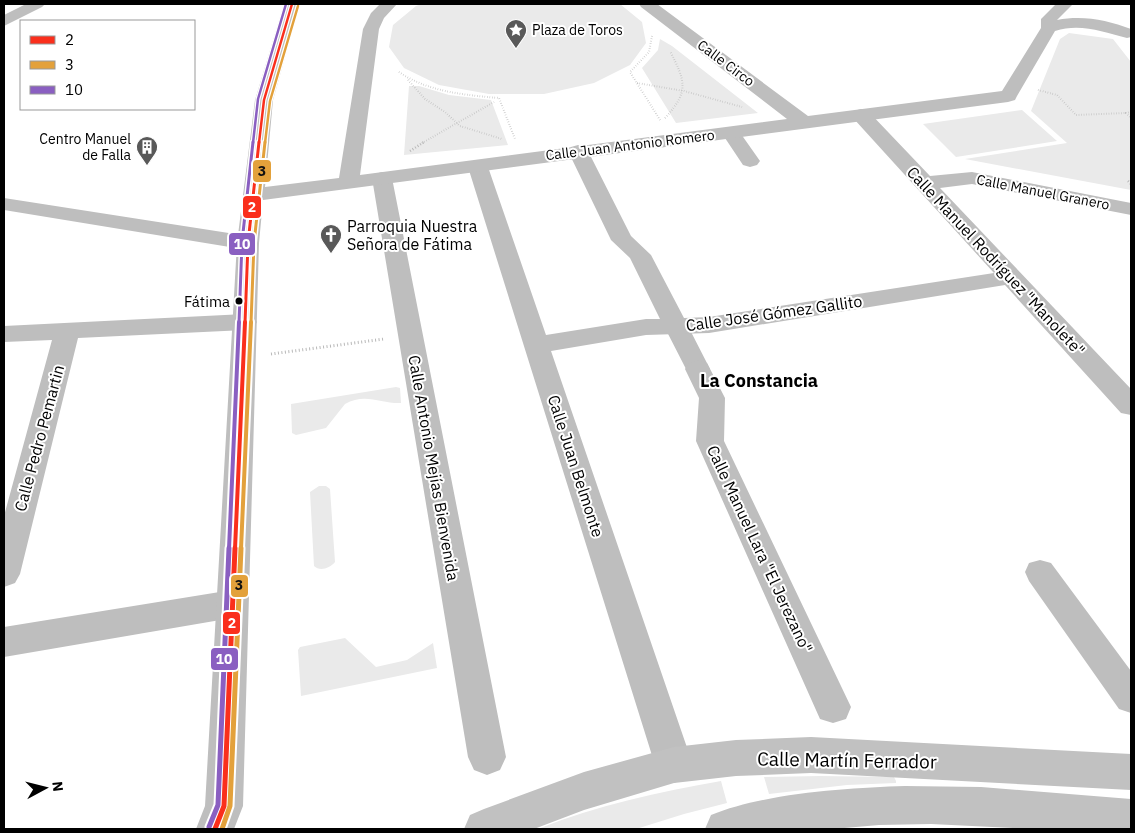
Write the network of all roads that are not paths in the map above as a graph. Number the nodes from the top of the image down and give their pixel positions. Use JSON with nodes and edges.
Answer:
{"nodes":[{"id":1,"x":36,"y":4,"type":"edge"},
{"id":2,"x":292,"y":4,"type":"edge"},
{"id":3,"x":389,"y":4,"type":"edge"},
{"id":4,"x":647,"y":4,"type":"edge"},
{"id":5,"x":1065,"y":4,"type":"edge"},
{"id":6,"x":4,"y":21,"type":"edge"},
{"id":7,"x":1085,"y":21,"type":"junction"},
{"id":8,"x":1049,"y":28,"type":"junction"},
{"id":9,"x":1129,"y":35,"type":"edge"},
{"id":10,"x":861,"y":115,"type":"junction"},
{"id":11,"x":805,"y":123,"type":"junction"},
{"id":12,"x":734,"y":138,"type":"dead end"},
{"id":13,"x":578,"y":151,"type":"junction"},
{"id":14,"x":750,"y":162,"type":"dead end"},
{"id":15,"x":478,"y":167,"type":"junction"},
{"id":16,"x":382,"y":178,"type":"junction"},
{"id":17,"x":349,"y":183,"type":"junction"},
{"id":18,"x":925,"y":184,"type":"junction"},
{"id":19,"x":253,"y":195,"type":"junction"},
{"id":20,"x":4,"y":204,"type":"edge"},
{"id":21,"x":1131,"y":209,"type":"edge"},
{"id":22,"x":248,"y":243,"type":"junction"},
{"id":23,"x":1011,"y":277,"type":"junction"},
{"id":24,"x":245,"y":322,"type":"junction"},
{"id":25,"x":676,"y":326,"type":"junction"},
{"id":26,"x":67,"y":331,"type":"junction"},
{"id":27,"x":4,"y":334,"type":"edge"},
{"id":28,"x":537,"y":345,"type":"junction"},
{"id":29,"x":698,"y":369,"type":"joint"},
{"id":30,"x":1131,"y":406,"type":"edge"},
{"id":31,"x":1040,"y":572,"type":"dead end"},
{"id":32,"x":4,"y":574,"type":"edge"},
{"id":33,"x":232,"y":604,"type":"junction"},
{"id":34,"x":4,"y":642,"type":"edge"},
{"id":35,"x":1131,"y":698,"type":"edge"},
{"id":36,"x":833,"y":707,"type":"dead end"},
{"id":37,"x":487,"y":757,"type":"dead end"},
{"id":38,"x":674,"y":765,"type":"junction"},
{"id":39,"x":1131,"y":772,"type":"edge"},
{"id":40,"x":1131,"y":818,"type":"edge"},
{"id":41,"x":226,"y":822,"type":"edge"},
{"id":42,"x":484,"y":829,"type":"edge"},
{"id":43,"x":724,"y":829,"type":"edge"}],
"edges":[{"from":1,"to":6,"type":"street"},
{"from":2,"to":19,"type":"street"},
{"from":3,"to":17,"type":"street"},
{"from":4,"to":11,"type":"street","name":"Calle Circo"},
{"from":5,"to":8,"type":"street"},
{"from":7,"to":8,"type":"street"},
{"from":7,"to":9,"type":"street"},
{"from":7,"to":9,"type":"street"},
{"from":8,"to":10,"type":"street","name":"Calle Juan Antonio Romero"},
{"from":10,"to":11,"type":"street","name":"Calle Juan Antonio Romero"},
{"from":10,"to":18,"type":"street","name":"Calle Manuel Rodríguez \"Manolete\""},
{"from":11,"to":13,"type":"street","name":"Calle Juan Antonio Romero"},
{"from":12,"to":14,"type":"street"},
{"from":13,"to":15,"type":"street","name":"Calle Juan Antonio Romero"},
{"from":13,"to":25,"type":"street","name":"Calle Manuel Lara \"El Jerezano\""},
{"from":15,"to":16,"type":"street","name":"Calle Juan Antonio Romero"},
{"from":15,"to":28,"type":"street","name":"Calle Juan Belmonte"},
{"from":16,"to":17,"type":"street","name":"Calle Juan Antonio Romero"},
{"from":16,"to":37,"type":"street","name":"Calle Antonio Mejías Bienvenida"},
{"from":17,"to":19,"type":"street","name":"Calle Juan Antonio Romero"},
{"from":18,"to":21,"type":"street","name":"Calle Manuel Granero"},
{"from":18,"to":23,"type":"street","name":"Calle Manuel Rodríguez \"Manolete\""},
{"from":19,"to":22,"type":"street"},
{"from":20,"to":22,"type":"street"},
{"from":22,"to":24,"type":"street"},
{"from":23,"to":25,"type":"street","name":"Calle José Gómez Gallito"},
{"from":23,"to":30,"type":"street","name":"Calle Manuel Rodríguez \"Manolete\""},
{"from":24,"to":26,"type":"street"},
{"from":24,"to":33,"type":"street"},
{"from":25,"to":28,"type":"street","name":"Calle José Gómez Gallito"},
{"from":25,"to":29,"type":"street","name":"Calle Manuel Lara \"El Jerezano\""},
{"from":26,"to":27,"type":"street"},
{"from":26,"to":32,"type":"street","name":"Calle Pedro Pemartin"},
{"from":28,"to":38,"type":"street","name":"Calle Juan Belmonte"},
{"from":29,"to":36,"type":"street","name":"Calle Manuel Lara \"El Jerezano\""},
{"from":31,"to":35,"type":"street"},
{"from":33,"to":34,"type":"street"},
{"from":33,"to":41,"type":"street"},
{"from":38,"to":39,"type":"main road","name":"Calle Martín Ferrador"},
{"from":38,"to":42,"type":"main road","name":"Calle Martín Ferrador"},
{"from":40,"to":43,"type":"main road"}]}
